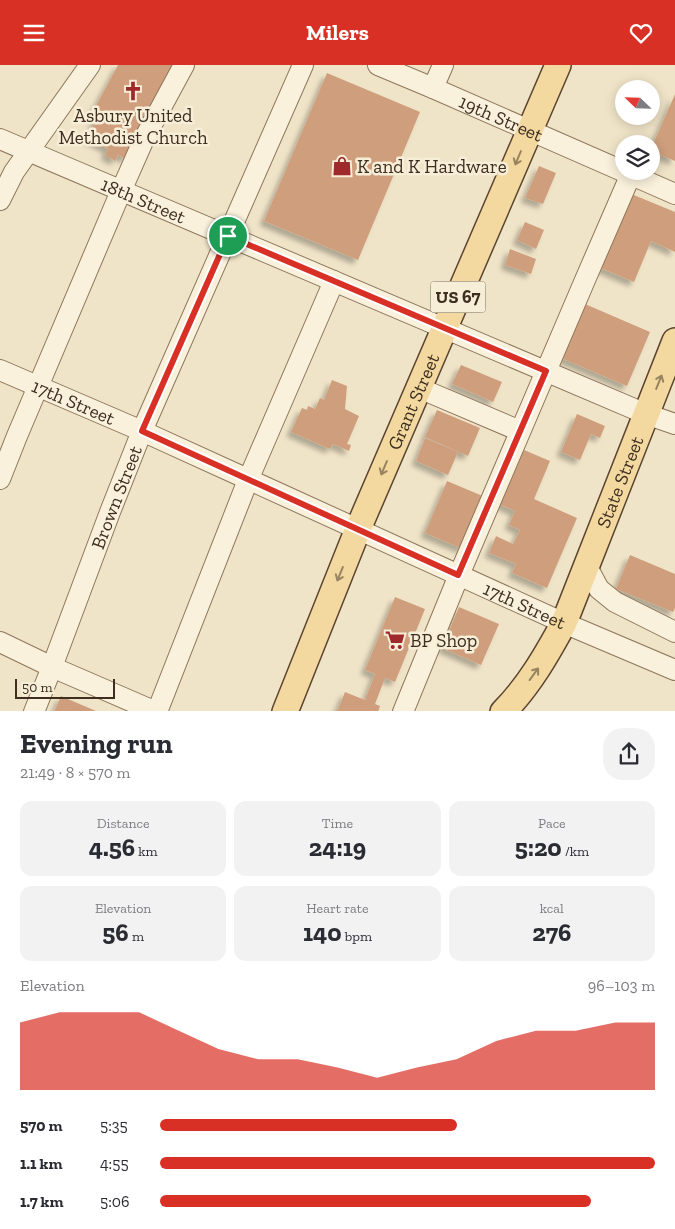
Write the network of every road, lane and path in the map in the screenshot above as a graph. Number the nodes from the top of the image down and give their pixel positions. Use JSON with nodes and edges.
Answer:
{"nodes":[{"id":1,"x":90,"y":65,"type":"edge"},
{"id":2,"x":184,"y":65,"type":"edge"},
{"id":3,"x":302,"y":65,"type":"edge"},
{"id":4,"x":378,"y":65,"type":"edge"},
{"id":5,"x":443,"y":65,"type":"edge"},
{"id":6,"x":558,"y":65,"type":"edge"},
{"id":7,"x":434,"y":88,"type":"junction"},
{"id":8,"x":530,"y":131,"type":"junction"},
{"id":9,"x":0,"y":139,"type":"edge"},
{"id":10,"x":28,"y":151,"type":"junction"},
{"id":11,"x":615,"y":167,"type":"edge"},
{"id":12,"x":628,"y":180,"type":"edge"},
{"id":13,"x":644,"y":180,"type":"edge"},
{"id":14,"x":121,"y":191,"type":"junction"},
{"id":15,"x":675,"y":194,"type":"edge"},
{"id":16,"x":0,"y":200,"type":"edge"},
{"id":17,"x":228,"y":236,"type":"junction"},
{"id":18,"x":334,"y":281,"type":"junction"},
{"id":19,"x":445,"y":328,"type":"junction"},
{"id":20,"x":675,"y":341,"type":"edge"},
{"id":21,"x":0,"y":370,"type":"edge"},
{"id":22,"x":546,"y":371,"type":"junction"},
{"id":23,"x":38,"y":386,"type":"junction"},
{"id":24,"x":419,"y":388,"type":"junction"},
{"id":25,"x":646,"y":413,"type":"junction"},
{"id":26,"x":675,"y":424,"type":"edge"},
{"id":27,"x":142,"y":431,"type":"junction"},
{"id":28,"x":520,"y":431,"type":"junction"},
{"id":29,"x":0,"y":479,"type":"edge"},
{"id":30,"x":248,"y":480,"type":"junction"},
{"id":31,"x":358,"y":529,"type":"junction"},
{"id":32,"x":586,"y":565,"type":"junction"},
{"id":33,"x":458,"y":575,"type":"junction"},
{"id":34,"x":564,"y":623,"type":"junction"},
{"id":35,"x":675,"y":632,"type":"edge"},
{"id":36,"x":0,"y":642,"type":"edge"},
{"id":37,"x":52,"y":667,"type":"junction"},
{"id":38,"x":675,"y":670,"type":"edge"},
{"id":39,"x":34,"y":711,"type":"edge"},
{"id":40,"x":157,"y":711,"type":"edge"},
{"id":41,"x":285,"y":711,"type":"edge"},
{"id":42,"x":403,"y":711,"type":"edge"},
{"id":43,"x":503,"y":711,"type":"edge"}],
"edges":[{"from":1,"to":10,"type":"street"},
{"from":2,"to":14,"type":"street"},
{"from":3,"to":17,"type":"street","name":"Brown Street"},
{"from":4,"to":7,"type":"street","name":"19th Street"},
{"from":5,"to":7,"type":"street"},
{"from":6,"to":8,"type":"main road","name":"Grant Street","number":"US 67"},
{"from":7,"to":8,"type":"street","name":"19th Street"},
{"from":8,"to":11,"type":"street","name":"19th Street"},
{"from":8,"to":19,"type":"main road","name":"Grant Street","number":"US 67","one_way":true},
{"from":9,"to":10,"type":"street","name":"18th Street"},
{"from":10,"to":14,"type":"street","name":"18th Street"},
{"from":10,"to":16,"type":"street"},
{"from":12,"to":22,"type":"street"},
{"from":13,"to":15,"type":"street","name":"19th Street"},
{"from":14,"to":17,"type":"street","name":"18th Street"},
{"from":14,"to":23,"type":"street"},
{"from":17,"to":18,"type":"street","name":"18th Street"},
{"from":17,"to":27,"type":"street","name":"Brown Street"},
{"from":18,"to":19,"type":"street","name":"18th Street"},
{"from":18,"to":30,"type":"street"},
{"from":19,"to":22,"type":"street","name":"18th Street"},
{"from":19,"to":24,"type":"main road","name":"Grant Street","number":"US 67"},
{"from":25,"to":20,"type":"main road","name":"State Street","one_way":true},
{"from":21,"to":23,"type":"street","name":"17th Street"},
{"from":22,"to":25,"type":"street","name":"18th Street"},
{"from":22,"to":28,"type":"street"},
{"from":23,"to":27,"type":"street","name":"17th Street"},
{"from":23,"to":29,"type":"street"},
{"from":24,"to":28,"type":"street"},
{"from":24,"to":31,"type":"main road","name":"Grant Street","number":"US 67","one_way":true},
{"from":25,"to":26,"type":"street","name":"18th Street"},
{"from":25,"to":32,"type":"main road","name":"State Street"},
{"from":27,"to":30,"type":"street","name":"17th Street"},
{"from":27,"to":37,"type":"street","name":"Brown Street"},
{"from":28,"to":33,"type":"street"},
{"from":30,"to":31,"type":"street","name":"17th Street"},
{"from":30,"to":40,"type":"street"},
{"from":31,"to":33,"type":"street","name":"17th Street"},
{"from":31,"to":41,"type":"main road","name":"Grant Street","number":"US 67","one_way":true},
{"from":32,"to":34,"type":"main road","name":"State Street"},
{"from":32,"to":35,"type":"street"},
{"from":33,"to":34,"type":"street","name":"17th Street"},
{"from":33,"to":42,"type":"street"},
{"from":34,"to":38,"type":"street","name":"17th Street"},
{"from":43,"to":34,"type":"main road","name":"State Street","one_way":true},
{"from":36,"to":37,"type":"street"},
{"from":37,"to":39,"type":"street","name":"Brown Street"},
{"from":37,"to":40,"type":"street"}]}
